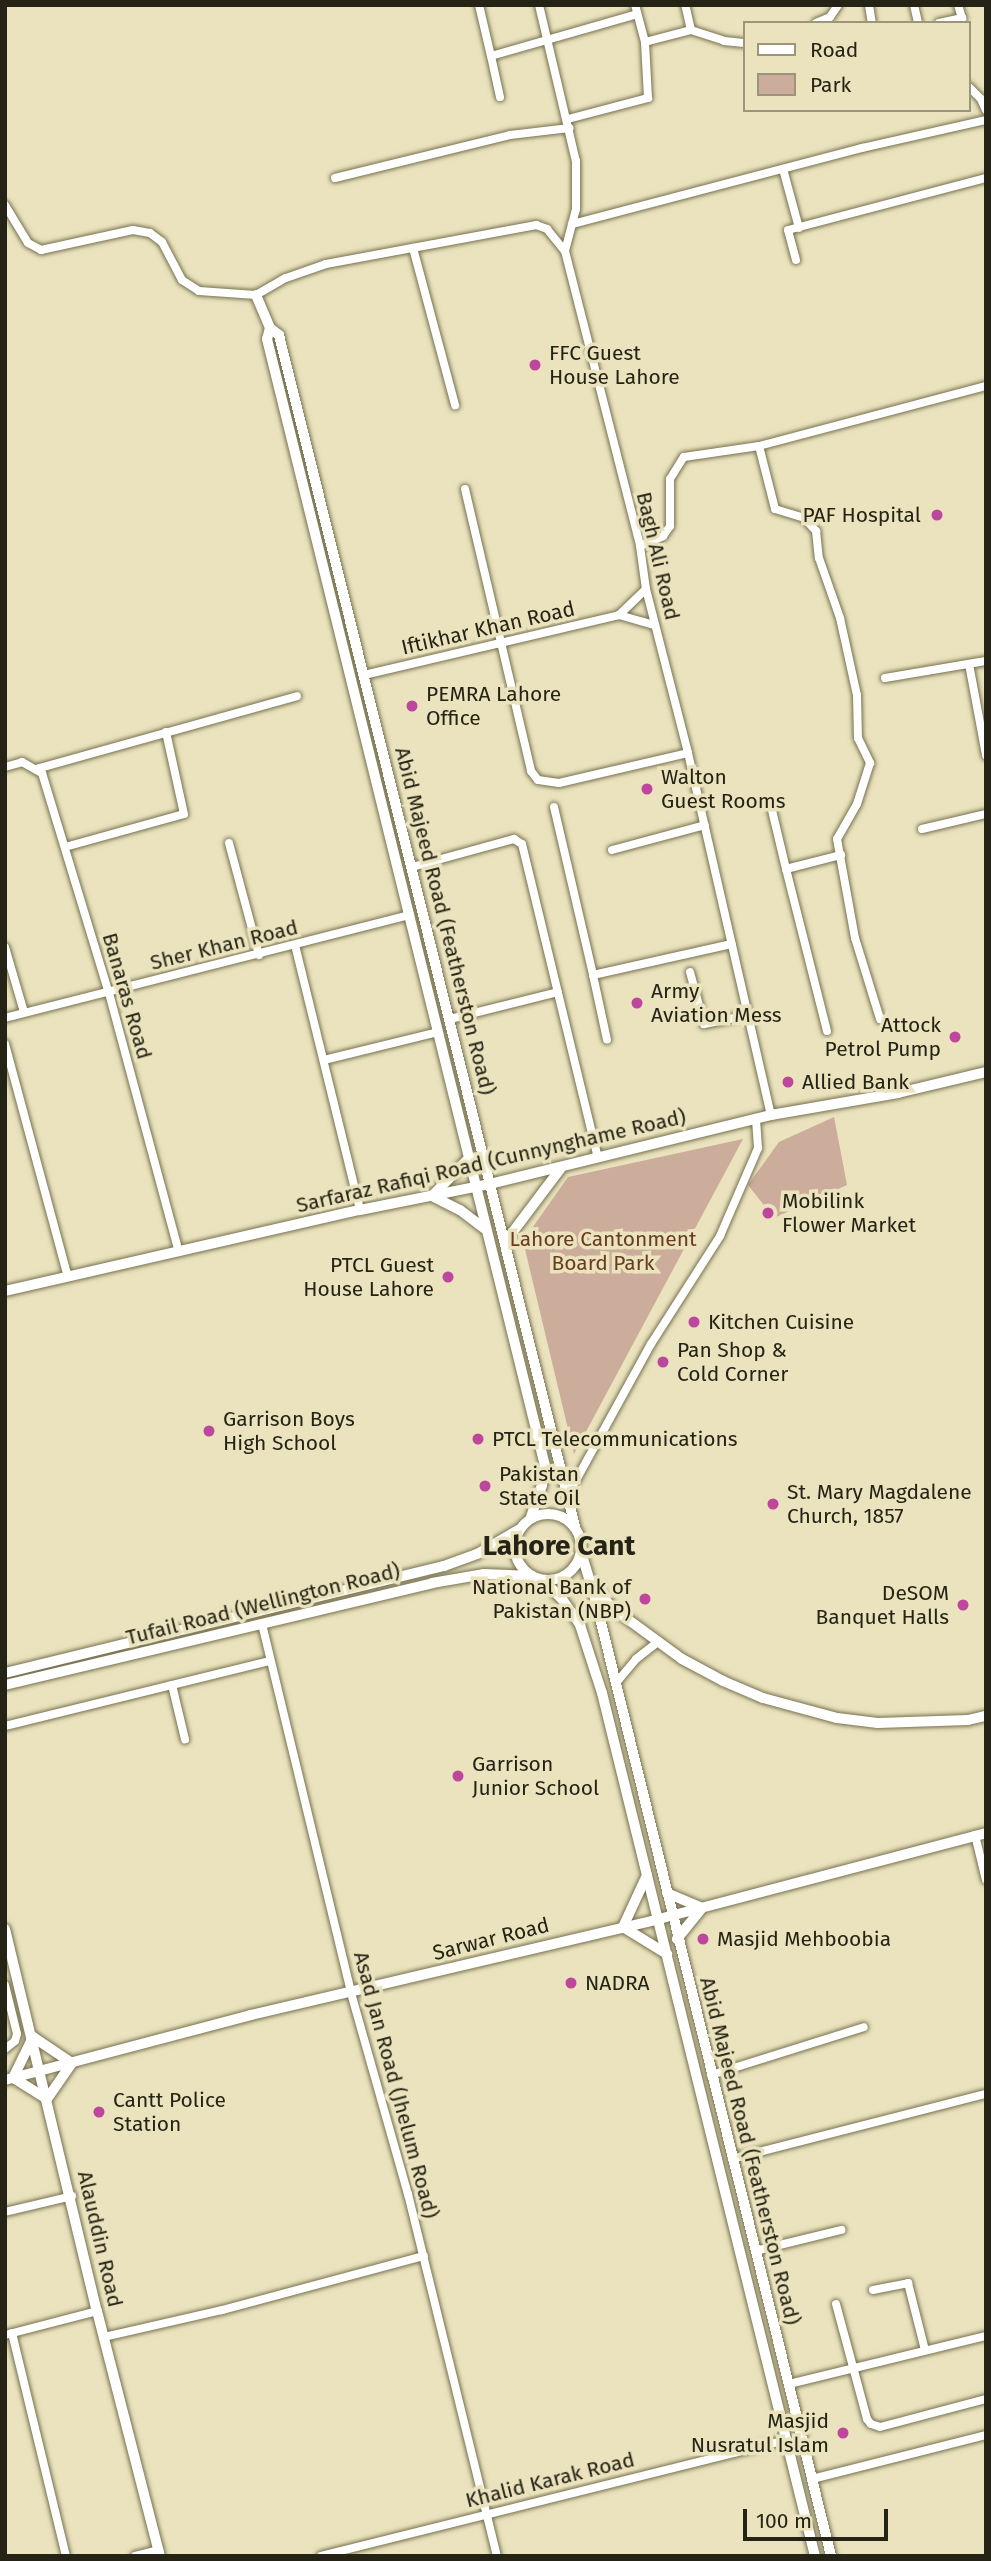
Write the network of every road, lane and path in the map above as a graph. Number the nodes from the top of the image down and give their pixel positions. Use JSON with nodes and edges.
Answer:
{"nodes":[{"id":1,"x":479,"y":5,"type":"edge"},
{"id":2,"x":539,"y":5,"type":"edge"},
{"id":3,"x":685,"y":5,"type":"edge"},
{"id":4,"x":838,"y":5,"type":"edge"},
{"id":5,"x":958,"y":5,"type":"edge"},
{"id":6,"x":636,"y":10,"type":"edge"},
{"id":7,"x":821,"y":21,"type":"edge"},
{"id":8,"x":948,"y":21,"type":"edge"},
{"id":9,"x":691,"y":30,"type":"junction"},
{"id":10,"x":547,"y":40,"type":"junction"},
{"id":11,"x":645,"y":42,"type":"junction"},
{"id":12,"x":743,"y":43,"type":"edge"},
{"id":13,"x":491,"y":56,"type":"junction"},
{"id":14,"x":970,"y":88,"type":"edge"},
{"id":15,"x":500,"y":97,"type":"dead end"},
{"id":16,"x":986,"y":110,"type":"edge"},
{"id":17,"x":986,"y":120,"type":"edge"},
{"id":18,"x":569,"y":123,"type":"junction"},
{"id":19,"x":783,"y":169,"type":"junction"},
{"id":20,"x":335,"y":178,"type":"dead end"},
{"id":21,"x":986,"y":178,"type":"edge"},
{"id":22,"x":5,"y":205,"type":"edge"},
{"id":23,"x":572,"y":224,"type":"junction"},
{"id":24,"x":799,"y":228,"type":"junction"},
{"id":25,"x":414,"y":248,"type":"junction"},
{"id":26,"x":565,"y":251,"type":"junction"},
{"id":27,"x":796,"y":260,"type":"dead end"},
{"id":28,"x":256,"y":295,"type":"junction"},
{"id":29,"x":270,"y":328,"type":"junction"},
{"id":30,"x":986,"y":386,"type":"edge"},
{"id":31,"x":455,"y":405,"type":"dead end"},
{"id":32,"x":759,"y":446,"type":"junction"},
{"id":33,"x":465,"y":489,"type":"dead end"},
{"id":34,"x":640,"y":546,"type":"junction"},
{"id":35,"x":646,"y":589,"type":"junction"},
{"id":36,"x":620,"y":615,"type":"junction"},
{"id":37,"x":655,"y":625,"type":"junction"},
{"id":38,"x":503,"y":643,"type":"junction"},
{"id":39,"x":986,"y":661,"type":"edge"},
{"id":40,"x":969,"y":664,"type":"junction"},
{"id":41,"x":364,"y":675,"type":"junction"},
{"id":42,"x":885,"y":678,"type":"dead end"},
{"id":43,"x":298,"y":696,"type":"dead end"},
{"id":44,"x":166,"y":732,"type":"junction"},
{"id":45,"x":688,"y":753,"type":"junction"},
{"id":46,"x":986,"y":755,"type":"edge"},
{"id":47,"x":5,"y":767,"type":"edge"},
{"id":48,"x":36,"y":769,"type":"junction"},
{"id":49,"x":771,"y":806,"type":"dead end"},
{"id":50,"x":554,"y":807,"type":"dead end"},
{"id":51,"x":986,"y":814,"type":"edge"},
{"id":52,"x":705,"y":825,"type":"junction"},
{"id":53,"x":922,"y":829,"type":"dead end"},
{"id":54,"x":229,"y":842,"type":"dead end"},
{"id":55,"x":65,"y":848,"type":"junction"},
{"id":56,"x":612,"y":850,"type":"dead end"},
{"id":57,"x":841,"y":855,"type":"junction"},
{"id":58,"x":412,"y":867,"type":"junction"},
{"id":59,"x":786,"y":869,"type":"junction"},
{"id":60,"x":410,"y":915,"type":"junction"},
{"id":61,"x":429,"y":937,"type":"junction"},
{"id":62,"x":417,"y":940,"type":"junction"},
{"id":63,"x":732,"y":944,"type":"junction"},
{"id":64,"x":295,"y":945,"type":"junction"},
{"id":65,"x":5,"y":947,"type":"edge"},
{"id":66,"x":259,"y":954,"type":"junction"},
{"id":67,"x":690,"y":972,"type":"dead end"},
{"id":68,"x":593,"y":975,"type":"junction"},
{"id":69,"x":558,"y":992,"type":"junction"},
{"id":70,"x":108,"y":993,"type":"junction"},
{"id":71,"x":23,"y":1012,"type":"junction"},
{"id":72,"x":749,"y":1015,"type":"junction"},
{"id":73,"x":5,"y":1018,"type":"edge"},
{"id":74,"x":450,"y":1019,"type":"junction"},
{"id":75,"x":880,"y":1019,"type":"dead end"},
{"id":76,"x":827,"y":1031,"type":"dead end"},
{"id":77,"x":438,"y":1032,"type":"junction"},
{"id":78,"x":607,"y":1040,"type":"dead end"},
{"id":79,"x":5,"y":1044,"type":"edge"},
{"id":80,"x":324,"y":1060,"type":"junction"},
{"id":81,"x":986,"y":1072,"type":"edge"},
{"id":82,"x":771,"y":1115,"type":"junction"},
{"id":83,"x":756,"y":1119,"type":"junction"},
{"id":84,"x":470,"y":1157,"type":"junction"},
{"id":85,"x":598,"y":1157,"type":"junction"},
{"id":86,"x":561,"y":1167,"type":"junction"},
{"id":87,"x":490,"y":1184,"type":"junction"},
{"id":88,"x":476,"y":1187,"type":"junction"},
{"id":89,"x":432,"y":1196,"type":"junction"},
{"id":90,"x":360,"y":1210,"type":"junction"},
{"id":91,"x":485,"y":1230,"type":"junction"},
{"id":92,"x":506,"y":1241,"type":"junction"},
{"id":93,"x":179,"y":1252,"type":"junction"},
{"id":94,"x":68,"y":1277,"type":"junction"},
{"id":95,"x":5,"y":1290,"type":"edge"},
{"id":96,"x":569,"y":1493,"type":"junction"},
{"id":97,"x":531,"y":1517,"type":"junction"},
{"id":98,"x":575,"y":1527,"type":"junction"},
{"id":99,"x":518,"y":1530,"type":"junction"},
{"id":100,"x":581,"y":1552,"type":"junction"},
{"id":101,"x":532,"y":1576,"type":"junction"},
{"id":102,"x":590,"y":1578,"type":"junction"},
{"id":103,"x":543,"y":1580,"type":"junction"},
{"id":104,"x":262,"y":1624,"type":"junction"},
{"id":105,"x":658,"y":1642,"type":"junction"},
{"id":106,"x":269,"y":1661,"type":"junction"},
{"id":107,"x":5,"y":1673,"type":"edge"},
{"id":108,"x":616,"y":1683,"type":"junction"},
{"id":109,"x":5,"y":1685,"type":"edge"},
{"id":110,"x":172,"y":1685,"type":"junction"},
{"id":111,"x":986,"y":1717,"type":"edge"},
{"id":112,"x":5,"y":1726,"type":"edge"},
{"id":113,"x":185,"y":1739,"type":"dead end"},
{"id":114,"x":980,"y":1834,"type":"edge"},
{"id":115,"x":648,"y":1874,"type":"junction"},
{"id":116,"x":986,"y":1880,"type":"edge"},
{"id":117,"x":667,"y":1893,"type":"junction"},
{"id":118,"x":702,"y":1908,"type":"junction"},
{"id":119,"x":672,"y":1916,"type":"junction"},
{"id":120,"x":659,"y":1919,"type":"junction"},
{"id":121,"x":623,"y":1927,"type":"junction"},
{"id":122,"x":5,"y":1929,"type":"edge"},
{"id":123,"x":677,"y":1940,"type":"junction"},
{"id":124,"x":667,"y":1954,"type":"junction"},
{"id":125,"x":5,"y":1985,"type":"edge"},
{"id":126,"x":351,"y":1993,"type":"junction"},
{"id":127,"x":864,"y":2027,"type":"dead end"},
{"id":128,"x":33,"y":2037,"type":"junction"},
{"id":129,"x":5,"y":2049,"type":"edge"},
{"id":130,"x":72,"y":2063,"type":"junction"},
{"id":131,"x":41,"y":2071,"type":"junction"},
{"id":132,"x":711,"y":2075,"type":"junction"},
{"id":133,"x":9,"y":2079,"type":"edge"},
{"id":134,"x":986,"y":2094,"type":"edge"},
{"id":135,"x":47,"y":2099,"type":"junction"},
{"id":136,"x":732,"y":2159,"type":"junction"},
{"id":137,"x":72,"y":2196,"type":"junction"},
{"id":138,"x":5,"y":2212,"type":"edge"},
{"id":139,"x":841,"y":2230,"type":"dead end"},
{"id":140,"x":755,"y":2251,"type":"junction"},
{"id":141,"x":424,"y":2256,"type":"junction"},
{"id":142,"x":873,"y":2290,"type":"dead end"},
{"id":143,"x":836,"y":2304,"type":"dead end"},
{"id":144,"x":97,"y":2311,"type":"junction"},
{"id":145,"x":9,"y":2334,"type":"edge"},
{"id":146,"x":986,"y":2336,"type":"edge"},
{"id":147,"x":104,"y":2337,"type":"junction"},
{"id":148,"x":925,"y":2350,"type":"junction"},
{"id":149,"x":854,"y":2367,"type":"junction"},
{"id":150,"x":789,"y":2384,"type":"junction"},
{"id":151,"x":986,"y":2399,"type":"edge"},
{"id":152,"x":986,"y":2435,"type":"edge"},
{"id":153,"x":787,"y":2440,"type":"junction"},
{"id":154,"x":812,"y":2479,"type":"junction"},
{"id":155,"x":487,"y":2514,"type":"junction"},
{"id":156,"x":159,"y":2553,"type":"edge"},
{"id":157,"x":66,"y":2556,"type":"edge"},
{"id":158,"x":135,"y":2556,"type":"edge"},
{"id":159,"x":321,"y":2556,"type":"edge"},
{"id":160,"x":497,"y":2556,"type":"edge"},
{"id":161,"x":816,"y":2556,"type":"edge"},
{"id":162,"x":831,"y":2556,"type":"edge"}],
"edges":[{"from":1,"to":13,"type":"street"},
{"from":2,"to":10,"type":"street","name":"Bagh Ali Road"},
{"from":3,"to":9,"type":"street"},
{"from":4,"to":7,"type":"street"},
{"from":5,"to":8,"type":"street"},
{"from":6,"to":10,"type":"street"},
{"from":6,"to":11,"type":"street"},
{"from":9,"to":11,"type":"street"},
{"from":9,"to":12,"type":"street"},
{"from":10,"to":13,"type":"street"},
{"from":10,"to":18,"type":"street","name":"Bagh Ali Road"},
{"from":11,"to":18,"type":"street"},
{"from":13,"to":15,"type":"street"},
{"from":14,"to":16,"type":"street"},
{"from":17,"to":19,"type":"street"},
{"from":18,"to":20,"type":"street"},
{"from":18,"to":23,"type":"street","name":"Bagh Ali Road"},
{"from":19,"to":23,"type":"street"},
{"from":19,"to":24,"type":"street"},
{"from":21,"to":24,"type":"street"},
{"from":22,"to":28,"type":"street"},
{"from":23,"to":26,"type":"street","name":"Bagh Ali Road"},
{"from":24,"to":27,"type":"street"},
{"from":25,"to":26,"type":"street"},
{"from":25,"to":28,"type":"street"},
{"from":25,"to":31,"type":"street"},
{"from":26,"to":34,"type":"street","name":"Bagh Ali Road"},
{"from":28,"to":29,"type":"street","name":"Abid Majeed Road (Featherston Road)"},
{"from":29,"to":41,"type":"street","name":"Abid Majeed Road (Featherston Road)"},
{"from":29,"to":60,"type":"street","name":"Abid Majeed Road (Featherston Road)"},
{"from":30,"to":32,"type":"street"},
{"from":32,"to":34,"type":"street"},
{"from":32,"to":57,"type":"street"},
{"from":33,"to":38,"type":"street"},
{"from":34,"to":35,"type":"street","name":"Bagh Ali Road"},
{"from":35,"to":36,"type":"street"},
{"from":35,"to":37,"type":"street","name":"Bagh Ali Road"},
{"from":36,"to":37,"type":"street","name":"Iftikhar Khan Road"},
{"from":36,"to":38,"type":"street","name":"Iftikhar Khan Road"},
{"from":37,"to":45,"type":"street","name":"Bagh Ali Road"},
{"from":38,"to":41,"type":"street","name":"Iftikhar Khan Road"},
{"from":38,"to":45,"type":"street"},
{"from":39,"to":40,"type":"street"},
{"from":40,"to":42,"type":"street"},
{"from":40,"to":46,"type":"street"},
{"from":41,"to":58,"type":"street","name":"Abid Majeed Road (Featherston Road)"},
{"from":43,"to":44,"type":"street"},
{"from":44,"to":48,"type":"street"},
{"from":44,"to":55,"type":"street"},
{"from":45,"to":52,"type":"street","name":"Bagh Ali Road"},
{"from":47,"to":48,"type":"street"},
{"from":48,"to":55,"type":"street","name":"Banaras Road"},
{"from":49,"to":59,"type":"street"},
{"from":50,"to":68,"type":"street"},
{"from":51,"to":53,"type":"street"},
{"from":52,"to":56,"type":"street"},
{"from":52,"to":63,"type":"street","name":"Bagh Ali Road"},
{"from":54,"to":66,"type":"street"},
{"from":55,"to":70,"type":"street","name":"Banaras Road"},
{"from":57,"to":59,"type":"street"},
{"from":57,"to":75,"type":"street"},
{"from":58,"to":61,"type":"street","name":"Abid Majeed Road (Featherston Road)"},
{"from":58,"to":69,"type":"street"},
{"from":59,"to":76,"type":"street"},
{"from":60,"to":62,"type":"street","name":"Abid Majeed Road (Featherston Road)"},
{"from":60,"to":64,"type":"street","name":"Sher Khan Road"},
{"from":61,"to":62,"type":"street"},
{"from":61,"to":74,"type":"street","name":"Abid Majeed Road (Featherston Road)"},
{"from":62,"to":77,"type":"street","name":"Abid Majeed Road (Featherston Road)"},
{"from":63,"to":68,"type":"street"},
{"from":63,"to":72,"type":"street","name":"Bagh Ali Road"},
{"from":64,"to":66,"type":"street","name":"Sher Khan Road"},
{"from":64,"to":80,"type":"street"},
{"from":65,"to":71,"type":"street"},
{"from":66,"to":70,"type":"street","name":"Sher Khan Road"},
{"from":67,"to":72,"type":"street"},
{"from":68,"to":78,"type":"street"},
{"from":69,"to":74,"type":"street"},
{"from":69,"to":85,"type":"street"},
{"from":70,"to":71,"type":"street","name":"Sher Khan Road"},
{"from":70,"to":93,"type":"street","name":"Banaras Road"},
{"from":71,"to":73,"type":"street","name":"Sher Khan Road"},
{"from":72,"to":82,"type":"street","name":"Bagh Ali Road"},
{"from":74,"to":87,"type":"street","name":"Abid Majeed Road (Featherston Road)"},
{"from":77,"to":80,"type":"street"},
{"from":77,"to":84,"type":"street","name":"Abid Majeed Road (Featherston Road)"},
{"from":79,"to":94,"type":"street"},
{"from":80,"to":90,"type":"street"},
{"from":81,"to":82,"type":"street","name":"Sarfaraz Rafiqi Road (Cunnynghame Road)"},
{"from":82,"to":83,"type":"street","name":"Sarfaraz Rafiqi Road (Cunnynghame Road)"},
{"from":83,"to":85,"type":"street","name":"Sarfaraz Rafiqi Road (Cunnynghame Road)"},
{"from":83,"to":96,"type":"street"},
{"from":84,"to":88,"type":"street","name":"Abid Majeed Road (Featherston Road)"},
{"from":84,"to":89,"type":"street"},
{"from":85,"to":86,"type":"street","name":"Sarfaraz Rafiqi Road (Cunnynghame Road)"},
{"from":86,"to":87,"type":"street","name":"Sarfaraz Rafiqi Road (Cunnynghame Road)"},
{"from":86,"to":92,"type":"street"},
{"from":87,"to":88,"type":"street","name":"Sarfaraz Rafiqi Road (Cunnynghame Road)"},
{"from":87,"to":92,"type":"street","name":"Abid Majeed Road (Featherston Road)"},
{"from":88,"to":89,"type":"street","name":"Sarfaraz Rafiqi Road (Cunnynghame Road)"},
{"from":88,"to":91,"type":"street","name":"Abid Majeed Road (Featherston Road)"},
{"from":89,"to":90,"type":"street","name":"Sarfaraz Rafiqi Road (Cunnynghame Road)"},
{"from":89,"to":91,"type":"street"},
{"from":90,"to":93,"type":"street","name":"Sarfaraz Rafiqi Road (Cunnynghame Road)"},
{"from":91,"to":97,"type":"street","name":"Abid Majeed Road (Featherston Road)"},
{"from":92,"to":96,"type":"street","name":"Abid Majeed Road (Featherston Road)"},
{"from":93,"to":94,"type":"street","name":"Sarfaraz Rafiqi Road (Cunnynghame Road)"},
{"from":94,"to":95,"type":"street","name":"Sarfaraz Rafiqi Road (Cunnynghame Road)"},
{"from":96,"to":98,"type":"street","name":"Abid Majeed Road (Featherston Road)"},
{"from":97,"to":98,"type":"main road"},
{"from":97,"to":99,"type":"main road"},
{"from":98,"to":100,"type":"main road"},
{"from":99,"to":101,"type":"main road"},
{"from":99,"to":107,"type":"main road","name":"Tufail Road (Wellington Road)"},
{"from":100,"to":102,"type":"main road","name":"Abid Majeed Road (Featherston Road)"},
{"from":100,"to":103,"type":"main road"},
{"from":101,"to":103,"type":"main road"},
{"from":101,"to":104,"type":"main road","name":"Tufail Road (Wellington Road)"},
{"from":102,"to":105,"type":"main road"},
{"from":102,"to":108,"type":"main road","name":"Abid Majeed Road (Featherston Road)"},
{"from":103,"to":115,"type":"main road","name":"Abid Majeed Road (Featherston Road)"},
{"from":104,"to":106,"type":"street","name":"Asad Jan Road (Jhelum Road)"},
{"from":104,"to":109,"type":"main road","name":"Tufail Road (Wellington Road)"},
{"from":105,"to":108,"type":"street"},
{"from":105,"to":111,"type":"main road"},
{"from":106,"to":110,"type":"street"},
{"from":106,"to":126,"type":"street","name":"Asad Jan Road (Jhelum Road)"},
{"from":108,"to":117,"type":"main road","name":"Abid Majeed Road (Featherston Road)"},
{"from":110,"to":112,"type":"street"},
{"from":110,"to":113,"type":"street"},
{"from":114,"to":116,"type":"street"},
{"from":114,"to":118,"type":"street","name":"Sarwar Road"},
{"from":115,"to":120,"type":"main road","name":"Abid Majeed Road (Featherston Road)"},
{"from":115,"to":121,"type":"main road"},
{"from":117,"to":118,"type":"main road"},
{"from":117,"to":119,"type":"main road","name":"Abid Majeed Road (Featherston Road)"},
{"from":118,"to":119,"type":"street","name":"Sarwar Road"},
{"from":118,"to":123,"type":"main road"},
{"from":119,"to":120,"type":"street","name":"Sarwar Road"},
{"from":119,"to":123,"type":"main road","name":"Abid Majeed Road (Featherston Road)"},
{"from":120,"to":121,"type":"street","name":"Sarwar Road"},
{"from":120,"to":124,"type":"main road","name":"Abid Majeed Road (Featherston Road)"},
{"from":121,"to":124,"type":"main road"},
{"from":121,"to":126,"type":"street","name":"Sarwar Road"},
{"from":122,"to":128,"type":"street","name":"Alauddin Road"},
{"from":123,"to":132,"type":"main road","name":"Abid Majeed Road (Featherston Road)"},
{"from":124,"to":153,"type":"main road","name":"Abid Majeed Road (Featherston Road)"},
{"from":125,"to":129,"type":"street"},
{"from":126,"to":130,"type":"street","name":"Sarwar Road"},
{"from":126,"to":141,"type":"street","name":"Asad Jan Road (Jhelum Road)"},
{"from":127,"to":132,"type":"street"},
{"from":128,"to":130,"type":"street"},
{"from":128,"to":131,"type":"street","name":"Alauddin Road"},
{"from":128,"to":133,"type":"street"},
{"from":130,"to":131,"type":"street","name":"Sarwar Road"},
{"from":130,"to":135,"type":"street"},
{"from":131,"to":133,"type":"street","name":"Sarwar Road"},
{"from":131,"to":135,"type":"street","name":"Alauddin Road"},
{"from":132,"to":136,"type":"main road","name":"Abid Majeed Road (Featherston Road)"},
{"from":133,"to":135,"type":"street"},
{"from":134,"to":136,"type":"street"},
{"from":135,"to":137,"type":"street","name":"Alauddin Road"},
{"from":136,"to":140,"type":"main road","name":"Abid Majeed Road (Featherston Road)"},
{"from":137,"to":138,"type":"street"},
{"from":137,"to":144,"type":"street","name":"Alauddin Road"},
{"from":139,"to":140,"type":"street"},
{"from":140,"to":150,"type":"main road","name":"Abid Majeed Road (Featherston Road)"},
{"from":141,"to":147,"type":"street"},
{"from":141,"to":155,"type":"street","name":"Asad Jan Road (Jhelum Road)"},
{"from":142,"to":148,"type":"street"},
{"from":143,"to":149,"type":"street"},
{"from":144,"to":145,"type":"street"},
{"from":144,"to":147,"type":"street","name":"Alauddin Road"},
{"from":145,"to":157,"type":"street"},
{"from":146,"to":148,"type":"street"},
{"from":147,"to":156,"type":"street","name":"Alauddin Road"},
{"from":148,"to":149,"type":"street"},
{"from":149,"to":150,"type":"street"},
{"from":149,"to":151,"type":"street"},
{"from":150,"to":154,"type":"main road","name":"Abid Majeed Road (Featherston Road)"},
{"from":152,"to":154,"type":"street"},
{"from":153,"to":155,"type":"street","name":"Khalid Karak Road"},
{"from":153,"to":161,"type":"main road","name":"Abid Majeed Road (Featherston Road)"},
{"from":154,"to":162,"type":"main road","name":"Abid Majeed Road (Featherston Road)"},
{"from":155,"to":159,"type":"street","name":"Khalid Karak Road"},
{"from":155,"to":160,"type":"street","name":"Asad Jan Road (Jhelum Road)"},
{"from":156,"to":158,"type":"street"}]}
